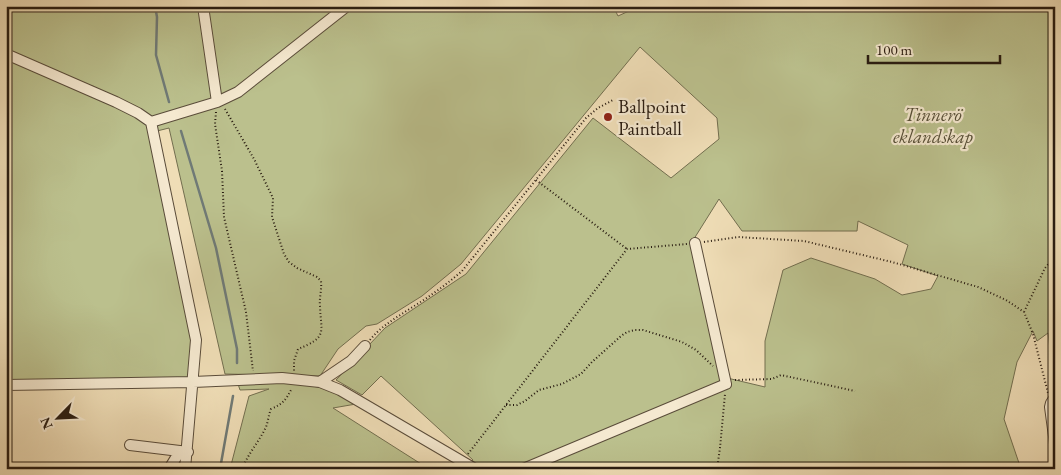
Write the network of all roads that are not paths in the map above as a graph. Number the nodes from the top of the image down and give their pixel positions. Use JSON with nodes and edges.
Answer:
{"nodes":[{"id":1,"x":204,"y":6,"type":"edge"},
{"id":2,"x":347,"y":6,"type":"edge"},
{"id":3,"x":6,"y":54,"type":"edge"},
{"id":4,"x":217,"y":102,"type":"junction"},
{"id":5,"x":151,"y":122,"type":"junction"},
{"id":6,"x":695,"y":243,"type":"road end"},
{"id":7,"x":365,"y":346,"type":"road end"},
{"id":8,"x":193,"y":382,"type":"junction"},
{"id":9,"x":320,"y":382,"type":"junction"},
{"id":10,"x":6,"y":385,"type":"edge"},
{"id":11,"x":1053,"y":400,"type":"edge"},
{"id":12,"x":1055,"y":444,"type":"edge"},
{"id":13,"x":130,"y":445,"type":"dead end"},
{"id":14,"x":184,"y":452,"type":"junction"},
{"id":15,"x":169,"y":469,"type":"edge"},
{"id":16,"x":185,"y":469,"type":"edge"},
{"id":17,"x":475,"y":469,"type":"edge"},
{"id":18,"x":523,"y":469,"type":"edge"}],
"edges":[{"from":1,"to":4,"type":"street"},
{"from":2,"to":4,"type":"street"},
{"from":3,"to":5,"type":"street"},
{"from":4,"to":5,"type":"street"},
{"from":5,"to":8,"type":"street"},
{"from":6,"to":18,"type":"street"},
{"from":7,"to":9,"type":"street"},
{"from":8,"to":9,"type":"street"},
{"from":8,"to":10,"type":"street"},
{"from":8,"to":14,"type":"street"},
{"from":9,"to":17,"type":"street"},
{"from":11,"to":12,"type":"street"},
{"from":13,"to":14,"type":"street"},
{"from":14,"to":15,"type":"street"},
{"from":14,"to":16,"type":"street"}]}
